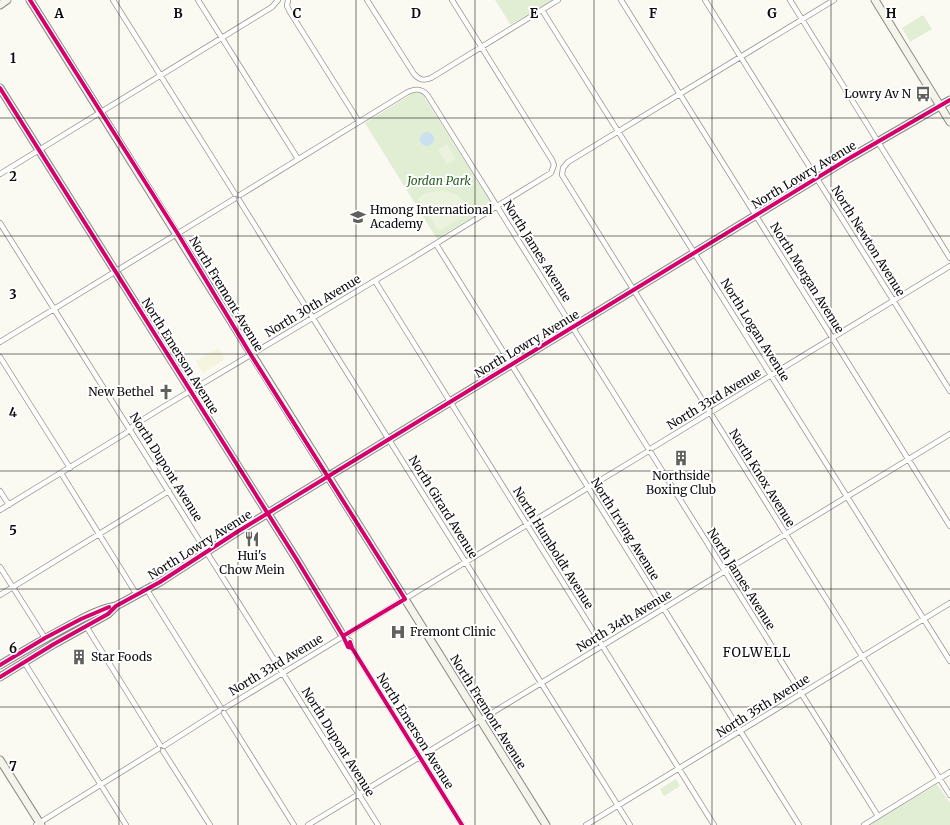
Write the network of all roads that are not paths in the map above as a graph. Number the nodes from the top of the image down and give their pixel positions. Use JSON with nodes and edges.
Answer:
{"nodes":[{"id":1,"x":7,"y":0,"type":"edge"},
{"id":2,"x":30,"y":0,"type":"edge"},
{"id":3,"x":113,"y":0,"type":"edge"},
{"id":4,"x":198,"y":0,"type":"edge"},
{"id":5,"x":278,"y":0,"type":"edge"},
{"id":6,"x":367,"y":0,"type":"edge"},
{"id":7,"x":452,"y":0,"type":"edge"},
{"id":8,"x":558,"y":0,"type":"edge"},
{"id":9,"x":621,"y":0,"type":"edge"},
{"id":10,"x":705,"y":0,"type":"edge"},
{"id":11,"x":790,"y":0,"type":"edge"},
{"id":12,"x":834,"y":0,"type":"edge"},
{"id":13,"x":875,"y":0,"type":"edge"},
{"id":14,"x":288,"y":1,"type":"edge"},
{"id":15,"x":0,"y":4,"type":"edge"},
{"id":16,"x":542,"y":10,"type":"junction"},
{"id":17,"x":802,"y":19,"type":"junction"},
{"id":18,"x":222,"y":38,"type":"junction"},
{"id":19,"x":482,"y":47,"type":"junction"},
{"id":20,"x":741,"y":57,"type":"junction"},
{"id":21,"x":161,"y":75,"type":"junction"},
{"id":22,"x":0,"y":88,"type":"edge"},
{"id":23,"x":680,"y":94,"type":"junction"},
{"id":24,"x":950,"y":100,"type":"edge"},
{"id":25,"x":940,"y":106,"type":"junction"},
{"id":26,"x":101,"y":112,"type":"junction"},
{"id":27,"x":359,"y":122,"type":"junction"},
{"id":28,"x":950,"y":122,"type":"edge"},
{"id":29,"x":619,"y":132,"type":"junction"},
{"id":30,"x":878,"y":142,"type":"junction"},
{"id":31,"x":39,"y":150,"type":"junction"},
{"id":32,"x":298,"y":159,"type":"junction"},
{"id":33,"x":0,"y":174,"type":"edge"},
{"id":34,"x":817,"y":179,"type":"junction"},
{"id":35,"x":237,"y":197,"type":"junction"},
{"id":36,"x":497,"y":206,"type":"junction"},
{"id":37,"x":757,"y":216,"type":"junction"},
{"id":38,"x":0,"y":222,"type":"edge"},
{"id":39,"x":178,"y":234,"type":"junction"},
{"id":40,"x":436,"y":244,"type":"junction"},
{"id":41,"x":696,"y":253,"type":"junction"},
{"id":42,"x":950,"y":258,"type":"edge"},
{"id":43,"x":950,"y":266,"type":"edge"},
{"id":44,"x":115,"y":272,"type":"junction"},
{"id":45,"x":375,"y":281,"type":"junction"},
{"id":46,"x":634,"y":290,"type":"junction"},
{"id":47,"x":893,"y":301,"type":"junction"},
{"id":48,"x":55,"y":309,"type":"junction"},
{"id":49,"x":313,"y":318,"type":"junction"},
{"id":50,"x":573,"y":328,"type":"junction"},
{"id":51,"x":833,"y":338,"type":"junction"},
{"id":52,"x":0,"y":342,"type":"edge"},
{"id":53,"x":251,"y":355,"type":"junction"},
{"id":54,"x":0,"y":357,"type":"edge"},
{"id":55,"x":512,"y":365,"type":"junction"},
{"id":56,"x":772,"y":376,"type":"junction"},
{"id":57,"x":191,"y":391,"type":"junction"},
{"id":58,"x":950,"y":391,"type":"edge"},
{"id":59,"x":451,"y":403,"type":"junction"},
{"id":60,"x":710,"y":413,"type":"junction"},
{"id":61,"x":130,"y":429,"type":"junction"},
{"id":62,"x":950,"y":434,"type":"edge"},
{"id":63,"x":390,"y":439,"type":"junction"},
{"id":64,"x":649,"y":450,"type":"junction"},
{"id":65,"x":908,"y":460,"type":"junction"},
{"id":66,"x":70,"y":468,"type":"junction"},
{"id":67,"x":61,"y":473,"type":"junction"},
{"id":68,"x":329,"y":477,"type":"junction"},
{"id":69,"x":588,"y":488,"type":"junction"},
{"id":70,"x":0,"y":491,"type":"edge"},
{"id":71,"x":169,"y":491,"type":"junction"},
{"id":72,"x":847,"y":497,"type":"junction"},
{"id":73,"x":9,"y":505,"type":"junction"},
{"id":74,"x":0,"y":510,"type":"edge"},
{"id":75,"x":268,"y":514,"type":"junction"},
{"id":76,"x":527,"y":525,"type":"junction"},
{"id":77,"x":950,"y":526,"type":"edge"},
{"id":78,"x":99,"y":534,"type":"junction"},
{"id":79,"x":786,"y":534,"type":"junction"},
{"id":80,"x":207,"y":552,"type":"junction"},
{"id":81,"x":465,"y":562,"type":"junction"},
{"id":82,"x":0,"y":567,"type":"edge"},
{"id":83,"x":724,"y":571,"type":"junction"},
{"id":84,"x":12,"y":587,"type":"junction"},
{"id":85,"x":147,"y":590,"type":"junction"},
{"id":86,"x":0,"y":595,"type":"edge"},
{"id":87,"x":137,"y":595,"type":"junction"},
{"id":88,"x":405,"y":599,"type":"junction"},
{"id":89,"x":950,"y":603,"type":"edge"},
{"id":90,"x":116,"y":606,"type":"junction"},
{"id":91,"x":663,"y":609,"type":"junction"},
{"id":92,"x":923,"y":619,"type":"junction"},
{"id":93,"x":86,"y":626,"type":"junction"},
{"id":94,"x":343,"y":636,"type":"junction"},
{"id":95,"x":45,"y":638,"type":"junction"},
{"id":96,"x":602,"y":646,"type":"junction"},
{"id":97,"x":862,"y":657,"type":"junction"},
{"id":98,"x":950,"y":661,"type":"edge"},
{"id":99,"x":24,"y":662,"type":"junction"},
{"id":100,"x":0,"y":665,"type":"edge"},
{"id":101,"x":283,"y":673,"type":"junction"},
{"id":102,"x":0,"y":677,"type":"edge"},
{"id":103,"x":541,"y":682,"type":"junction"},
{"id":104,"x":801,"y":694,"type":"junction"},
{"id":105,"x":222,"y":710,"type":"junction"},
{"id":106,"x":480,"y":720,"type":"junction"},
{"id":107,"x":740,"y":732,"type":"junction"},
{"id":108,"x":161,"y":748,"type":"junction"},
{"id":109,"x":419,"y":757,"type":"junction"},
{"id":110,"x":0,"y":760,"type":"edge"},
{"id":111,"x":679,"y":768,"type":"junction"},
{"id":112,"x":950,"y":772,"type":"edge"},
{"id":113,"x":939,"y":778,"type":"junction"},
{"id":114,"x":101,"y":785,"type":"junction"},
{"id":115,"x":358,"y":794,"type":"junction"},
{"id":116,"x":950,"y":795,"type":"edge"},
{"id":117,"x":618,"y":806,"type":"junction"},
{"id":118,"x":878,"y":816,"type":"junction"},
{"id":119,"x":39,"y":824,"type":"edge"},
{"id":120,"x":126,"y":825,"type":"edge"},
{"id":121,"x":210,"y":825,"type":"edge"},
{"id":122,"x":294,"y":825,"type":"edge"},
{"id":123,"x":308,"y":825,"type":"edge"},
{"id":124,"x":378,"y":825,"type":"edge"},
{"id":125,"x":462,"y":825,"type":"edge"},
{"id":126,"x":546,"y":825,"type":"edge"},
{"id":127,"x":586,"y":825,"type":"edge"},
{"id":128,"x":630,"y":825,"type":"edge"},
{"id":129,"x":714,"y":825,"type":"edge"},
{"id":130,"x":799,"y":825,"type":"edge"},
{"id":131,"x":864,"y":825,"type":"edge"}],
"edges":[{"from":1,"to":15,"type":"street"},
{"from":2,"to":26,"type":"street","name":"North Fremont Avenue"},
{"from":3,"to":21,"type":"street","name":"North Girard Avenue"},
{"from":4,"to":18,"type":"street"},
{"from":5,"to":18,"type":"street"},
{"from":6,"to":19,"type":"street"},
{"from":7,"to":19,"type":"street"},
{"from":8,"to":16,"type":"street"},
{"from":9,"to":23,"type":"street","name":"North Morgan Avenue"},
{"from":10,"to":20,"type":"street","name":"North Newton Avenue"},
{"from":11,"to":17,"type":"street"},
{"from":12,"to":17,"type":"street"},
{"from":13,"to":25,"type":"street"},
{"from":14,"to":27,"type":"street"},
{"from":16,"to":19,"type":"street"},
{"from":16,"to":29,"type":"street","name":"North Logan Avenue"},
{"from":17,"to":20,"type":"street"},
{"from":17,"to":30,"type":"street"},
{"from":18,"to":21,"type":"street"},
{"from":18,"to":32,"type":"street"},
{"from":19,"to":36,"type":"street","name":"North 30th Avenue"},
{"from":20,"to":23,"type":"street"},
{"from":20,"to":34,"type":"street","name":"North Newton Avenue"},
{"from":21,"to":26,"type":"street"},
{"from":21,"to":35,"type":"street","name":"North Girard Avenue"},
{"from":22,"to":31,"type":"street","name":"North Emerson Avenue"},
{"from":23,"to":29,"type":"street"},
{"from":23,"to":37,"type":"street","name":"North Morgan Avenue"},
{"from":24,"to":25,"type":"street","name":"North Lowry Avenue"},
{"from":25,"to":28,"type":"street"},
{"from":25,"to":30,"type":"street","name":"North Lowry Avenue"},
{"from":26,"to":31,"type":"street"},
{"from":26,"to":39,"type":"street","name":"North Fremont Avenue"},
{"from":27,"to":32,"type":"street"},
{"from":27,"to":36,"type":"street","name":"North James Avenue"},
{"from":29,"to":41,"type":"street","name":"North Logan Avenue"},
{"from":29,"to":46,"type":"street","name":"North Knox Avenue"},
{"from":30,"to":34,"type":"street","name":"North Lowry Avenue"},
{"from":30,"to":42,"type":"street"},
{"from":31,"to":33,"type":"street"},
{"from":31,"to":44,"type":"street","name":"North Emerson Avenue"},
{"from":32,"to":35,"type":"street"},
{"from":34,"to":37,"type":"street","name":"North Lowry Avenue"},
{"from":34,"to":47,"type":"street","name":"North Newton Avenue"},
{"from":35,"to":39,"type":"street"},
{"from":35,"to":49,"type":"street","name":"North Girard Avenue"},
{"from":36,"to":40,"type":"street","name":"North 30th Avenue"},
{"from":36,"to":50,"type":"street","name":"North James Avenue"},
{"from":37,"to":41,"type":"street","name":"North Lowry Avenue"},
{"from":37,"to":51,"type":"street","name":"North Morgan Avenue"},
{"from":38,"to":48,"type":"street","name":"North Dupont Avenue"},
{"from":39,"to":44,"type":"street"},
{"from":39,"to":53,"type":"street","name":"North Fremont Avenue"},
{"from":40,"to":45,"type":"street","name":"North 30th Avenue"},
{"from":40,"to":55,"type":"street","name":"North Irving Avenue"},
{"from":41,"to":46,"type":"street","name":"North Lowry Avenue"},
{"from":41,"to":56,"type":"street","name":"North Logan Avenue"},
{"from":43,"to":47,"type":"street","name":"North 33rd Avenue"},
{"from":44,"to":48,"type":"street"},
{"from":44,"to":57,"type":"street","name":"North Emerson Avenue"},
{"from":45,"to":49,"type":"street","name":"North 30th Avenue"},
{"from":45,"to":59,"type":"street","name":"North Humboldt Avenue"},
{"from":46,"to":50,"type":"street","name":"North Lowry Avenue"},
{"from":46,"to":60,"type":"street","name":"North Knox Avenue"},
{"from":47,"to":51,"type":"street","name":"North 33rd Avenue"},
{"from":47,"to":58,"type":"street","name":"North Newton Avenue"},
{"from":48,"to":52,"type":"street"},
{"from":48,"to":61,"type":"street","name":"North Dupont Avenue"},
{"from":49,"to":53,"type":"street","name":"North 30th Avenue"},
{"from":49,"to":63,"type":"street","name":"North Girard Avenue"},
{"from":50,"to":55,"type":"street","name":"North Lowry Avenue"},
{"from":50,"to":64,"type":"street","name":"North James Avenue"},
{"from":51,"to":56,"type":"street","name":"North 33rd Avenue"},
{"from":51,"to":65,"type":"street","name":"North Morgan Avenue"},
{"from":53,"to":57,"type":"street","name":"North 30th Avenue"},
{"from":53,"to":68,"type":"street","name":"North Fremont Avenue"},
{"from":54,"to":66,"type":"street"},
{"from":55,"to":59,"type":"street","name":"North Lowry Avenue"},
{"from":55,"to":69,"type":"street","name":"North Irving Avenue"},
{"from":56,"to":60,"type":"street","name":"North 33rd Avenue"},
{"from":56,"to":72,"type":"street","name":"North Logan Avenue"},
{"from":57,"to":61,"type":"street","name":"North 30th Avenue"},
{"from":57,"to":75,"type":"street","name":"North Emerson Avenue"},
{"from":59,"to":63,"type":"street","name":"North Lowry Avenue"},
{"from":59,"to":76,"type":"street","name":"North Humboldt Avenue"},
{"from":60,"to":64,"type":"street","name":"North 33rd Avenue"},
{"from":60,"to":79,"type":"street","name":"North Knox Avenue"},
{"from":61,"to":66,"type":"street","name":"North 30th Avenue"},
{"from":61,"to":71,"type":"street","name":"North Dupont Avenue"},
{"from":62,"to":65,"type":"street","name":"North 34th Avenue"},
{"from":63,"to":68,"type":"street","name":"North Lowry Avenue"},
{"from":63,"to":81,"type":"street","name":"North Girard Avenue"},
{"from":64,"to":69,"type":"street","name":"North 33rd Avenue"},
{"from":64,"to":83,"type":"street","name":"North James Avenue"},
{"from":65,"to":72,"type":"street","name":"North 34th Avenue"},
{"from":65,"to":77,"type":"street","name":"North Morgan Avenue"},
{"from":66,"to":67,"type":"street","name":"North 30th Avenue"},
{"from":67,"to":73,"type":"street","name":"North 30th Avenue"},
{"from":67,"to":78,"type":"street"},
{"from":68,"to":75,"type":"street","name":"North Lowry Avenue"},
{"from":68,"to":88,"type":"street","name":"North Fremont Avenue"},
{"from":69,"to":76,"type":"street","name":"North 33rd Avenue"},
{"from":69,"to":91,"type":"street","name":"North Irving Avenue"},
{"from":70,"to":73,"type":"street"},
{"from":71,"to":78,"type":"street"},
{"from":71,"to":80,"type":"street","name":"North Dupont Avenue"},
{"from":72,"to":79,"type":"street","name":"North 34th Avenue"},
{"from":72,"to":92,"type":"street","name":"North Logan Avenue"},
{"from":73,"to":74,"type":"street","name":"North 30th Avenue"},
{"from":75,"to":80,"type":"street","name":"North Lowry Avenue"},
{"from":75,"to":94,"type":"street","name":"North Emerson Avenue"},
{"from":76,"to":81,"type":"street","name":"North 33rd Avenue"},
{"from":76,"to":96,"type":"street","name":"North Humboldt Avenue"},
{"from":78,"to":84,"type":"street"},
{"from":78,"to":87,"type":"street"},
{"from":79,"to":83,"type":"street","name":"North 34th Avenue"},
{"from":79,"to":97,"type":"street","name":"North Knox Avenue"},
{"from":80,"to":85,"type":"street","name":"North Lowry Avenue"},
{"from":80,"to":101,"type":"street","name":"North Dupont Avenue"},
{"from":81,"to":88,"type":"street","name":"North 33rd Avenue"},
{"from":81,"to":103,"type":"street","name":"North Girard Avenue"},
{"from":82,"to":84,"type":"street"},
{"from":83,"to":91,"type":"street","name":"North 34th Avenue"},
{"from":83,"to":104,"type":"street","name":"North James Avenue"},
{"from":84,"to":86,"type":"street"},
{"from":84,"to":95,"type":"street"},
{"from":85,"to":87,"type":"street","name":"North Lowry Avenue"},
{"from":85,"to":105,"type":"street"},
{"from":87,"to":90,"type":"street","name":"North Lowry Avenue"},
{"from":88,"to":94,"type":"street","name":"North 33rd Avenue"},
{"from":88,"to":106,"type":"street","name":"North Fremont Avenue"},
{"from":89,"to":92,"type":"street","name":"North 35th Avenue"},
{"from":90,"to":93,"type":"street","name":"North Lowry Avenue"},
{"from":90,"to":95,"type":"street","name":"North Lowry Avenue"},
{"from":91,"to":96,"type":"street","name":"North 34th Avenue"},
{"from":91,"to":107,"type":"street","name":"North Irving Avenue"},
{"from":92,"to":97,"type":"street","name":"North 35th Avenue"},
{"from":92,"to":98,"type":"street","name":"North Logan Avenue"},
{"from":93,"to":99,"type":"street","name":"North Lowry Avenue"},
{"from":93,"to":108,"type":"street"},
{"from":94,"to":101,"type":"street","name":"North 33rd Avenue"},
{"from":94,"to":109,"type":"street","name":"North Emerson Avenue"},
{"from":95,"to":100,"type":"street","name":"North Lowry Avenue"},
{"from":96,"to":103,"type":"street","name":"North 34th Avenue"},
{"from":96,"to":111,"type":"street","name":"North Humboldt Avenue"},
{"from":97,"to":104,"type":"street","name":"North 35th Avenue"},
{"from":97,"to":113,"type":"street","name":"North Knox Avenue"},
{"from":99,"to":102,"type":"street","name":"North Lowry Avenue"},
{"from":99,"to":114,"type":"street"},
{"from":101,"to":105,"type":"street","name":"North 33rd Avenue"},
{"from":101,"to":115,"type":"street","name":"North Dupont Avenue"},
{"from":103,"to":106,"type":"street","name":"North 34th Avenue"},
{"from":103,"to":117,"type":"street","name":"North Girard Avenue"},
{"from":104,"to":107,"type":"street","name":"North 35th Avenue"},
{"from":104,"to":118,"type":"street","name":"North James Avenue"},
{"from":105,"to":108,"type":"street","name":"North 33rd Avenue"},
{"from":105,"to":122,"type":"street"},
{"from":106,"to":109,"type":"street","name":"North 34th Avenue"},
{"from":106,"to":126,"type":"street","name":"North Fremont Avenue"},
{"from":107,"to":111,"type":"street","name":"North 35th Avenue"},
{"from":107,"to":130,"type":"street","name":"North Irving Avenue"},
{"from":108,"to":114,"type":"street","name":"North 33rd Avenue"},
{"from":108,"to":121,"type":"street"},
{"from":109,"to":115,"type":"street","name":"North 34th Avenue"},
{"from":109,"to":125,"type":"street","name":"North Emerson Avenue"},
{"from":110,"to":119,"type":"street"},
{"from":111,"to":117,"type":"street","name":"North 35th Avenue"},
{"from":111,"to":129,"type":"street","name":"North Humboldt Avenue"},
{"from":112,"to":113,"type":"street"},
{"from":113,"to":116,"type":"street","name":"North Knox Avenue"},
{"from":113,"to":118,"type":"street"},
{"from":114,"to":119,"type":"street","name":"North 33rd Avenue"},
{"from":114,"to":120,"type":"street"},
{"from":115,"to":123,"type":"street","name":"North 34th Avenue"},
{"from":115,"to":124,"type":"street","name":"North Dupont Avenue"},
{"from":117,"to":127,"type":"street","name":"North 35th Avenue"},
{"from":117,"to":128,"type":"street","name":"North Girard Avenue"},
{"from":118,"to":131,"type":"street"}]}
